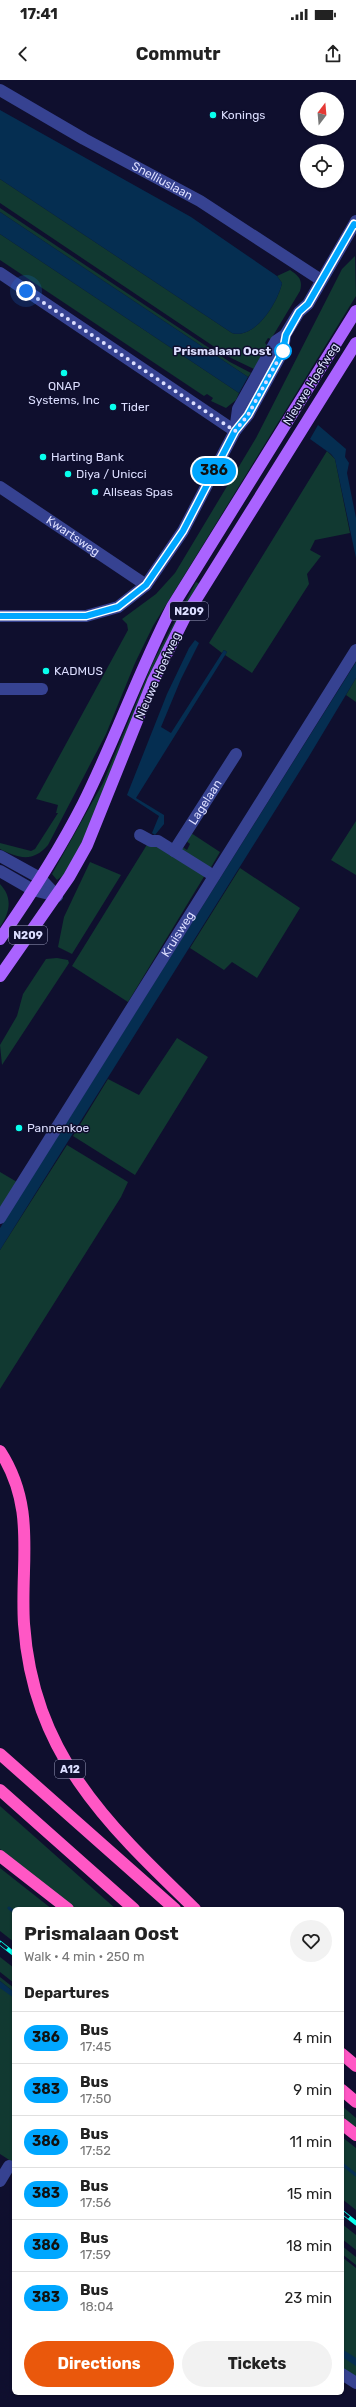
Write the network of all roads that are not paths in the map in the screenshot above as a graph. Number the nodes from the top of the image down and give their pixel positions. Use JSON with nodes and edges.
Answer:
{"nodes":[{"id":1,"x":0,"y":90,"type":"edge"},
{"id":2,"x":356,"y":209,"type":"edge"},
{"id":3,"x":354,"y":223,"type":"edge"},
{"id":4,"x":0,"y":273,"type":"edge"},
{"id":5,"x":318,"y":278,"type":"junction"},
{"id":6,"x":356,"y":311,"type":"edge"},
{"id":7,"x":356,"y":343,"type":"edge"},
{"id":8,"x":235,"y":431,"type":"junction"},
{"id":9,"x":0,"y":486,"type":"edge"},
{"id":10,"x":146,"y":585,"type":"junction"},
{"id":11,"x":0,"y":616,"type":"edge"},
{"id":12,"x":356,"y":650,"type":"edge"},
{"id":13,"x":0,"y":689,"type":"edge"},
{"id":14,"x":42,"y":689,"type":"dead end"},
{"id":15,"x":236,"y":754,"type":"dead end"},
{"id":16,"x":140,"y":835,"type":"dead end"},
{"id":17,"x":174,"y":851,"type":"junction"},
{"id":18,"x":0,"y":856,"type":"edge"},
{"id":19,"x":0,"y":871,"type":"edge"},
{"id":20,"x":214,"y":876,"type":"junction"},
{"id":21,"x":40,"y":878,"type":"junction"},
{"id":22,"x":33,"y":890,"type":"junction"},
{"id":23,"x":57,"y":896,"type":"junction"},
{"id":24,"x":0,"y":939,"type":"edge"},
{"id":25,"x":0,"y":976,"type":"edge"},
{"id":26,"x":0,"y":1218,"type":"edge"},
{"id":27,"x":0,"y":1451,"type":"edge"},
{"id":28,"x":0,"y":1754,"type":"edge"},
{"id":29,"x":0,"y":1790,"type":"edge"},
{"id":30,"x":0,"y":1856,"type":"edge"},
{"id":31,"x":65,"y":1907,"type":"edge"},
{"id":32,"x":132,"y":1907,"type":"edge"},
{"id":33,"x":173,"y":1907,"type":"edge"},
{"id":34,"x":193,"y":1907,"type":"edge"},
{"id":35,"x":344,"y":2056,"type":"edge"},
{"id":36,"x":356,"y":2066,"type":"edge"},
{"id":37,"x":344,"y":2092,"type":"edge"},
{"id":38,"x":356,"y":2102,"type":"edge"},
{"id":39,"x":344,"y":2126,"type":"edge"},
{"id":40,"x":356,"y":2135,"type":"edge"},
{"id":41,"x":8,"y":2166,"type":"edge"},
{"id":42,"x":0,"y":2181,"type":"edge"},
{"id":43,"x":344,"y":2375,"type":"edge"},
{"id":44,"x":356,"y":2383,"type":"edge"}],
"edges":[{"from":1,"to":5,"type":"street","name":"Snelliuslaan"},
{"from":2,"to":3,"type":"street"},
{"from":3,"to":5,"type":"street"},
{"from":4,"to":8,"type":"street"},
{"from":5,"to":8,"type":"street"},
{"from":6,"to":21,"type":"main road","name":"Nieuwe Hoefweg","number":"N209"},
{"from":7,"to":23,"type":"main road","name":"Nieuwe Hoefweg","number":"N209"},
{"from":8,"to":10,"type":"street"},
{"from":9,"to":10,"type":"street","name":"Kwartsweg"},
{"from":10,"to":11,"type":"street"},
{"from":12,"to":20,"type":"street","name":"Kruisweg"},
{"from":13,"to":14,"type":"street"},
{"from":15,"to":17,"type":"street","name":"Lagelaan"},
{"from":16,"to":17,"type":"street"},
{"from":17,"to":20,"type":"street"},
{"from":18,"to":21,"type":"street"},
{"from":19,"to":22,"type":"street"},
{"from":20,"to":26,"type":"street","name":"Kruisweg"},
{"from":21,"to":22,"type":"main road","name":"Nieuwe Hoefweg","number":"N209"},
{"from":21,"to":23,"type":"street"},
{"from":22,"to":23,"type":"street"},
{"from":22,"to":24,"type":"main road","name":"Nieuwe Hoefweg","number":"N209"},
{"from":23,"to":25,"type":"main road","name":"Nieuwe Hoefweg","number":"N209"},
{"from":27,"to":34,"type":"highway","number":"A12"},
{"from":28,"to":33,"type":"highway","number":"A12"},
{"from":29,"to":32,"type":"highway"},
{"from":30,"to":31,"type":"highway"},
{"from":35,"to":36,"type":"highway"},
{"from":37,"to":38,"type":"highway"},
{"from":39,"to":40,"type":"highway"},
{"from":41,"to":42,"type":"street"},
{"from":43,"to":44,"type":"street"}]}
